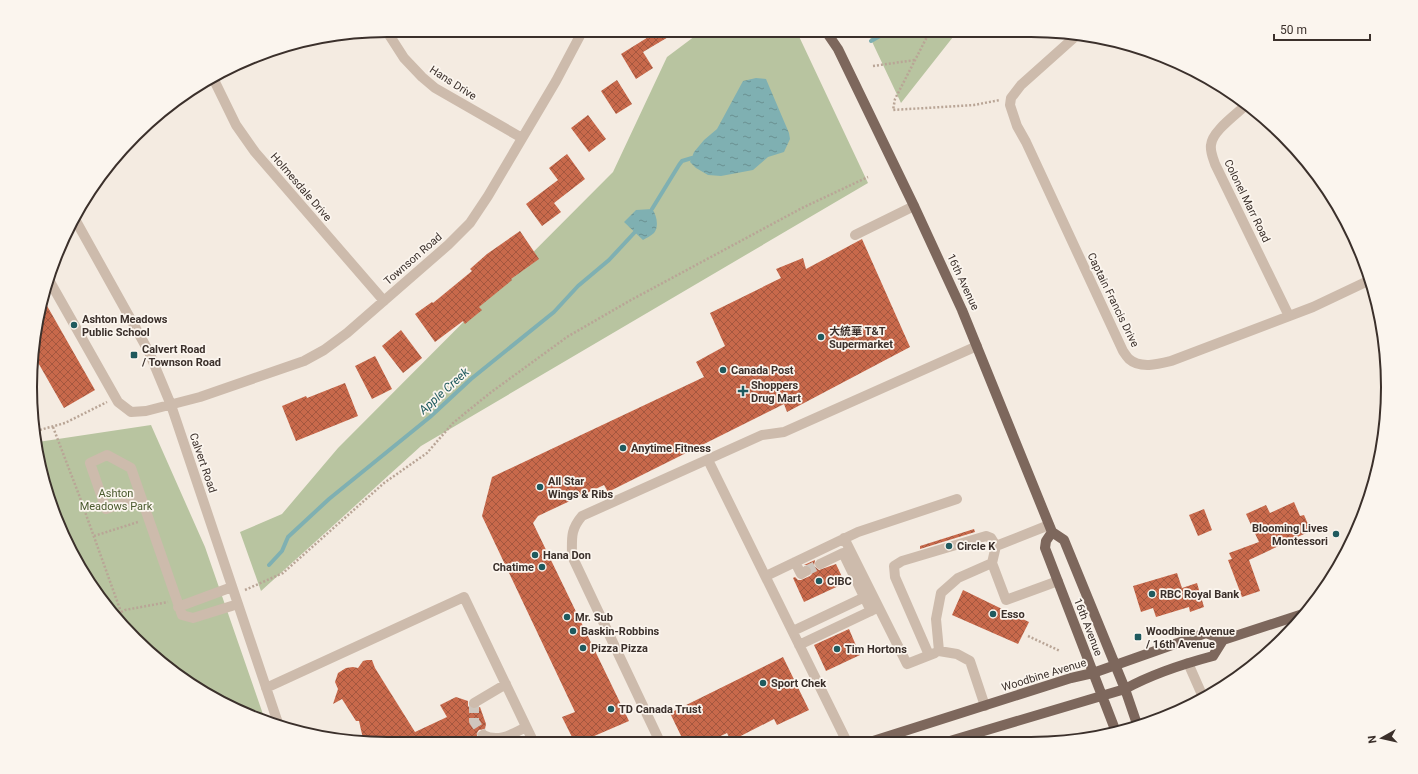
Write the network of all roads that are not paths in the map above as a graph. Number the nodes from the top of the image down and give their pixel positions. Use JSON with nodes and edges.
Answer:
{"nodes":[{"id":1,"x":390,"y":37,"type":"edge"},
{"id":2,"x":579,"y":37,"type":"edge"},
{"id":3,"x":830,"y":37,"type":"edge"},
{"id":4,"x":835,"y":37,"type":"edge"},
{"id":5,"x":1071,"y":39,"type":"edge"},
{"id":6,"x":838,"y":49,"type":"junction"},
{"id":7,"x":215,"y":82,"type":"edge"},
{"id":8,"x":1243,"y":108,"type":"edge"},
{"id":9,"x":522,"y":138,"type":"junction"},
{"id":10,"x":914,"y":206,"type":"junction"},
{"id":11,"x":78,"y":224,"type":"edge"},
{"id":12,"x":855,"y":234,"type":"dead end"},
{"id":13,"x":1365,"y":283,"type":"edge"},
{"id":14,"x":52,"y":286,"type":"edge"},
{"id":15,"x":384,"y":301,"type":"junction"},
{"id":16,"x":1289,"y":316,"type":"junction"},
{"id":17,"x":977,"y":346,"type":"junction"},
{"id":18,"x":171,"y":404,"type":"junction"},
{"id":19,"x":708,"y":460,"type":"junction"},
{"id":20,"x":141,"y":497,"type":"junction"},
{"id":21,"x":957,"y":499,"type":"dead end"},
{"id":22,"x":1050,"y":528,"type":"junction"},
{"id":23,"x":844,"y":538,"type":"junction"},
{"id":24,"x":996,"y":546,"type":"junction"},
{"id":25,"x":795,"y":562,"type":"junction"},
{"id":26,"x":820,"y":564,"type":"tunnel mouth"},
{"id":27,"x":992,"y":564,"type":"junction"},
{"id":28,"x":806,"y":571,"type":"dead end"},
{"id":29,"x":766,"y":576,"type":"junction"},
{"id":30,"x":1058,"y":581,"type":"junction"},
{"id":31,"x":234,"y":590,"type":"junction"},
{"id":32,"x":868,"y":596,"type":"junction"},
{"id":33,"x":177,"y":603,"type":"junction"},
{"id":34,"x":238,"y":604,"type":"junction"},
{"id":35,"x":875,"y":609,"type":"junction"},
{"id":36,"x":1295,"y":616,"type":"edge"},
{"id":37,"x":792,"y":631,"type":"junction"},
{"id":38,"x":1223,"y":640,"type":"junction"},
{"id":39,"x":799,"y":644,"type":"junction"},
{"id":40,"x":939,"y":651,"type":"junction"},
{"id":41,"x":929,"y":655,"type":"junction"},
{"id":42,"x":1188,"y":663,"type":"junction"},
{"id":43,"x":1114,"y":665,"type":"junction"},
{"id":44,"x":1093,"y":673,"type":"junction"},
{"id":45,"x":506,"y":684,"type":"junction"},
{"id":46,"x":266,"y":688,"type":"junction"},
{"id":47,"x":1125,"y":689,"type":"junction"},
{"id":48,"x":1201,"y":693,"type":"edge"},
{"id":49,"x":1102,"y":697,"type":"junction"},
{"id":50,"x":474,"y":702,"type":"dead end"},
{"id":51,"x":985,"y":706,"type":"junction"},
{"id":52,"x":277,"y":719,"type":"edge"},
{"id":53,"x":1136,"y":721,"type":"edge"},
{"id":54,"x":526,"y":727,"type":"junction"},
{"id":55,"x":1114,"y":727,"type":"edge"},
{"id":56,"x":505,"y":737,"type":"edge"},
{"id":57,"x":531,"y":737,"type":"edge"},
{"id":58,"x":658,"y":737,"type":"edge"},
{"id":59,"x":845,"y":737,"type":"edge"},
{"id":60,"x":886,"y":737,"type":"edge"},
{"id":61,"x":964,"y":737,"type":"edge"}],
"edges":[{"from":1,"to":9,"type":"street","name":"Hans Drive"},
{"from":2,"to":9,"type":"street","name":"Townson Road"},
{"from":3,"to":6,"type":"main road","name":"16th Avenue"},
{"from":4,"to":6,"type":"main road","name":"16th Avenue"},
{"from":5,"to":16,"type":"street","name":"Captain Francis Drive"},
{"from":6,"to":10,"type":"main road","name":"16th Avenue"},
{"from":7,"to":15,"type":"street","name":"Holmesdale Drive"},
{"from":8,"to":16,"type":"street","name":"Colonel Marr Road"},
{"from":9,"to":15,"type":"street","name":"Townson Road"},
{"from":10,"to":12,"type":"street"},
{"from":10,"to":17,"type":"main road","name":"16th Avenue"},
{"from":11,"to":18,"type":"street","name":"Calvert Road"},
{"from":13,"to":16,"type":"street","name":"Captain Francis Drive"},
{"from":14,"to":18,"type":"street","name":"Townson Road"},
{"from":15,"to":18,"type":"street","name":"Townson Road"},
{"from":17,"to":19,"type":"street"},
{"from":17,"to":22,"type":"main road","name":"16th Avenue"},
{"from":18,"to":31,"type":"street","name":"Calvert Road"},
{"from":19,"to":29,"type":"street"},
{"from":19,"to":58,"type":"street"},
{"from":20,"to":20,"type":"street"},
{"from":20,"to":33,"type":"street"},
{"from":21,"to":23,"type":"street"},
{"from":22,"to":24,"type":"street"},
{"from":22,"to":30,"type":"main road","name":"16th Avenue"},
{"from":22,"to":43,"type":"main road","name":"16th Avenue"},
{"from":23,"to":25,"type":"street"},
{"from":23,"to":32,"type":"street"},
{"from":24,"to":27,"type":"street"},
{"from":24,"to":41,"type":"street"},
{"from":25,"to":28,"type":"street"},
{"from":25,"to":29,"type":"street"},
{"from":26,"to":32,"type":"street"},
{"from":27,"to":30,"type":"street"},
{"from":27,"to":40,"type":"street"},
{"from":29,"to":37,"type":"street"},
{"from":30,"to":44,"type":"main road","name":"16th Avenue"},
{"from":31,"to":33,"type":"street"},
{"from":31,"to":34,"type":"street","name":"Calvert Road"},
{"from":32,"to":35,"type":"street"},
{"from":32,"to":37,"type":"street"},
{"from":33,"to":34,"type":"street"},
{"from":34,"to":46,"type":"street","name":"Calvert Road"},
{"from":35,"to":39,"type":"street"},
{"from":35,"to":41,"type":"street"},
{"from":36,"to":38,"type":"main road"},
{"from":37,"to":39,"type":"street"},
{"from":38,"to":42,"type":"main road"},
{"from":38,"to":43,"type":"main road","name":"Woodbine Avenue"},
{"from":39,"to":59,"type":"street"},
{"from":40,"to":41,"type":"street"},
{"from":40,"to":51,"type":"street"},
{"from":42,"to":47,"type":"main road"},
{"from":42,"to":48,"type":"street"},
{"from":43,"to":44,"type":"main road","name":"Woodbine Avenue"},
{"from":43,"to":47,"type":"main road","name":"16th Avenue"},
{"from":44,"to":49,"type":"main road","name":"16th Avenue"},
{"from":44,"to":51,"type":"main road","name":"Woodbine Avenue"},
{"from":45,"to":46,"type":"street"},
{"from":45,"to":50,"type":"street"},
{"from":45,"to":54,"type":"street"},
{"from":46,"to":52,"type":"street","name":"Calvert Road"},
{"from":47,"to":49,"type":"main road"},
{"from":47,"to":53,"type":"main road","name":"16th Avenue"},
{"from":49,"to":55,"type":"main road","name":"16th Avenue"},
{"from":49,"to":61,"type":"main road"},
{"from":51,"to":60,"type":"main road","name":"Woodbine Avenue"},
{"from":54,"to":56,"type":"street"},
{"from":54,"to":57,"type":"street"}]}
